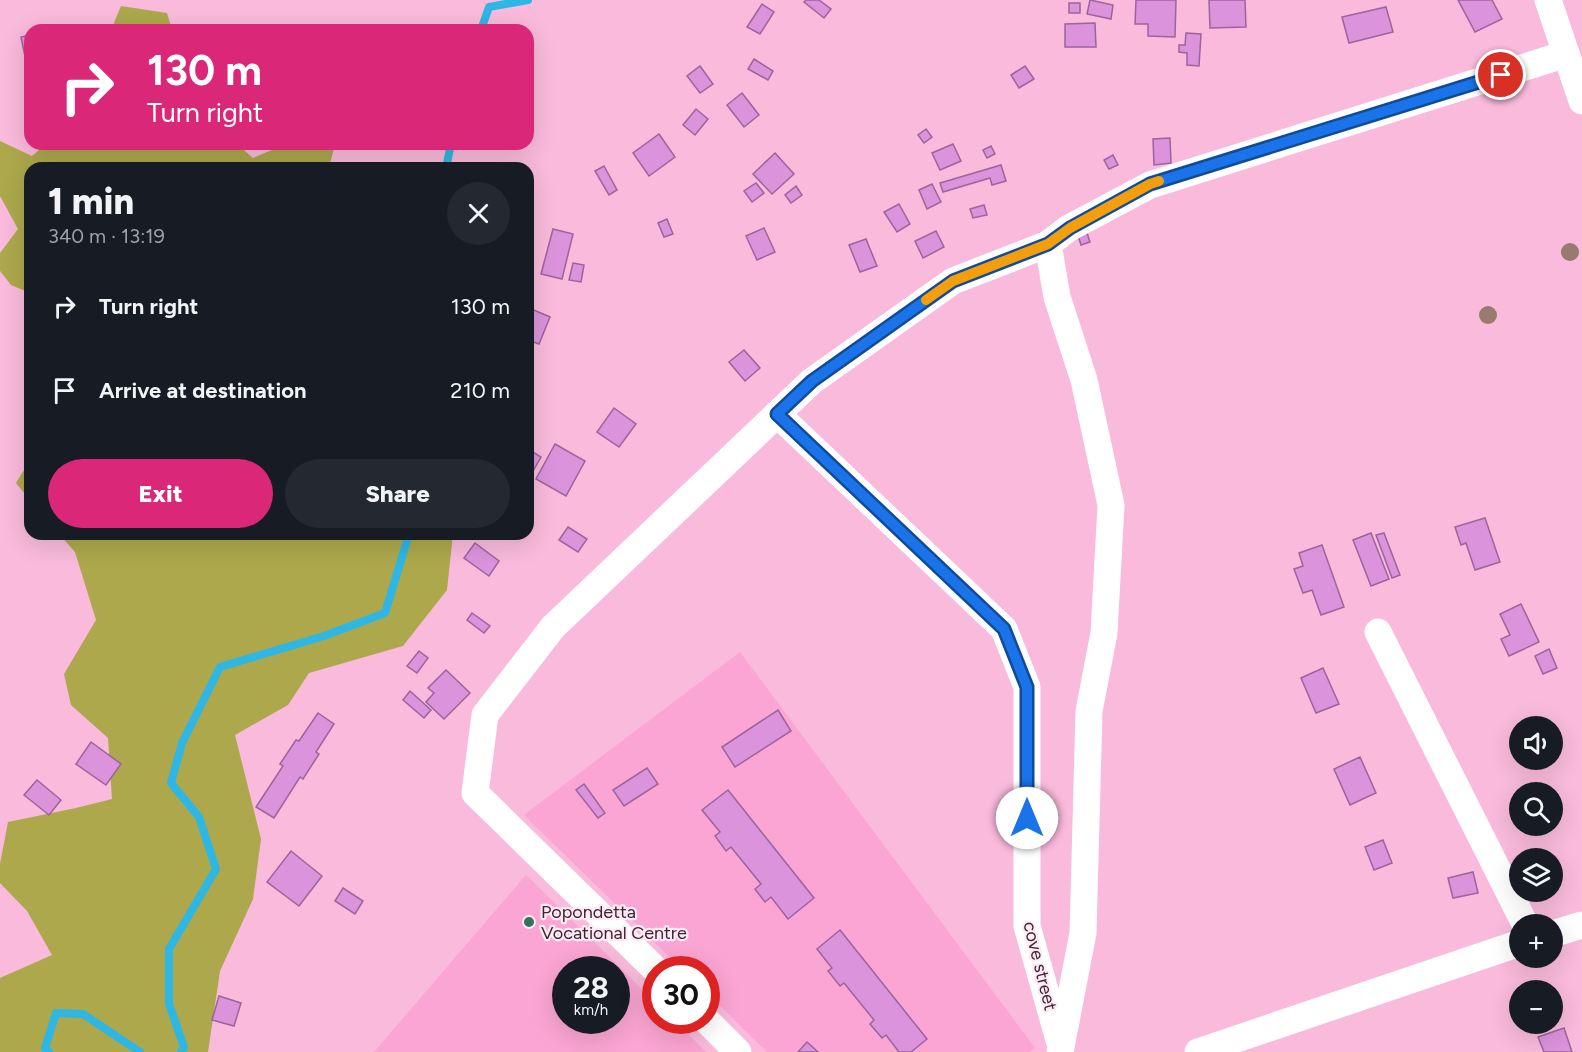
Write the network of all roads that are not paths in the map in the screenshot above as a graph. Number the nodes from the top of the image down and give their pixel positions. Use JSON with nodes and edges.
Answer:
{"nodes":[{"id":1,"x":1548,"y":0,"type":"edge"},
{"id":2,"x":1566,"y":54,"type":"junction"},
{"id":3,"x":1582,"y":101,"type":"edge"},
{"id":4,"x":1048,"y":244,"type":"junction"},
{"id":5,"x":777,"y":414,"type":"junction"},
{"id":6,"x":1378,"y":632,"type":"dead end"},
{"id":7,"x":1520,"y":914,"type":"edge"},
{"id":8,"x":1582,"y":925,"type":"edge"},
{"id":9,"x":1563,"y":931,"type":"edge"},
{"id":10,"x":1509,"y":948,"type":"edge"},
{"id":11,"x":642,"y":956,"type":"edge"},
{"id":12,"x":720,"y":1034,"type":"edge"},
{"id":13,"x":1060,"y":1048,"type":"edge"},
{"id":14,"x":738,"y":1052,"type":"edge"},
{"id":15,"x":1198,"y":1052,"type":"edge"}],
"edges":[{"from":1,"to":2,"type":"street"},
{"from":2,"to":3,"type":"street"},
{"from":2,"to":4,"type":"street"},
{"from":4,"to":5,"type":"street"},
{"from":4,"to":13,"type":"street"},
{"from":5,"to":11,"type":"street"},
{"from":5,"to":13,"type":"street","name":"cove street"},
{"from":6,"to":7,"type":"street"},
{"from":8,"to":9,"type":"street"},
{"from":10,"to":15,"type":"street"},
{"from":12,"to":14,"type":"street"}]}
